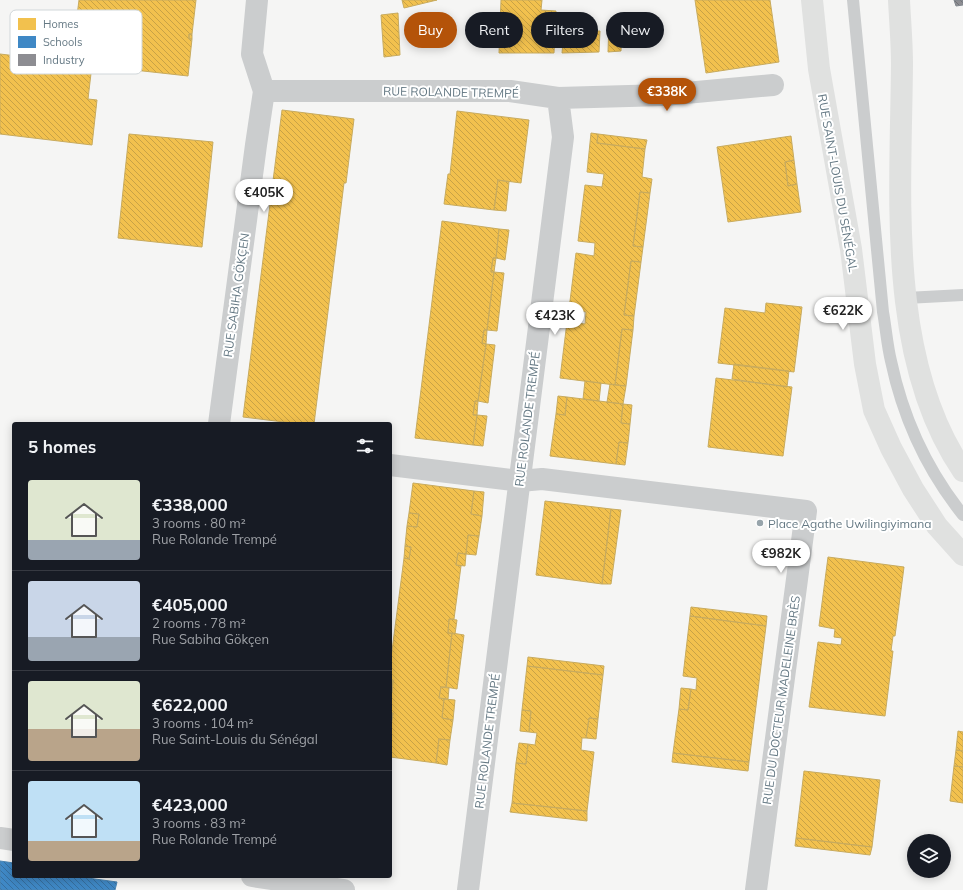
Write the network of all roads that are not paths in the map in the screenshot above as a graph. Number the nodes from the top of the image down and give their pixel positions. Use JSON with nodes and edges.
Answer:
{"nodes":[{"id":1,"x":257,"y":0,"type":"edge"},
{"id":2,"x":812,"y":0,"type":"edge"},
{"id":3,"x":853,"y":0,"type":"edge"},
{"id":4,"x":899,"y":0,"type":"edge"},
{"id":5,"x":773,"y":85,"type":"dead end"},
{"id":6,"x":264,"y":91,"type":"junction"},
{"id":7,"x":558,"y":98,"type":"junction"},
{"id":8,"x":963,"y":295,"type":"edge"},
{"id":9,"x":906,"y":298,"type":"junction"},
{"id":10,"x":219,"y":422,"type":"edge"},
{"id":11,"x":392,"y":465,"type":"edge"},
{"id":12,"x":963,"y":471,"type":"edge"},
{"id":13,"x":520,"y":481,"type":"junction"},
{"id":14,"x":963,"y":515,"type":"edge"},
{"id":15,"x":963,"y":555,"type":"edge"},
{"id":16,"x":0,"y":838,"type":"edge"},
{"id":17,"x":12,"y":840,"type":"edge"},
{"id":18,"x":265,"y":878,"type":"edge"},
{"id":19,"x":344,"y":890,"type":"edge"},
{"id":20,"x":468,"y":890,"type":"edge"},
{"id":21,"x":756,"y":890,"type":"edge"}],
"edges":[{"from":1,"to":6,"type":"street","name":"RUE SABIHA GÖKÇEN"},
{"from":2,"to":15,"type":"street","name":"RUE SAINT-LOUIS DU SÉNÉGAL"},
{"from":3,"to":14,"type":"lane"},
{"from":4,"to":9,"type":"street"},
{"from":5,"to":7,"type":"street"},
{"from":6,"to":7,"type":"street","name":"RUE ROLANDE TREMPÉ"},
{"from":6,"to":10,"type":"street","name":"RUE SABIHA GÖKÇEN"},
{"from":7,"to":13,"type":"street","name":"RUE ROLANDE TREMPÉ"},
{"from":8,"to":9,"type":"lane"},
{"from":9,"to":12,"type":"street"},
{"from":11,"to":13,"type":"street"},
{"from":13,"to":20,"type":"street","name":"RUE ROLANDE TREMPÉ"},
{"from":13,"to":21,"type":"street","name":"RUE DU DOCTEUR MADELEINE BRÈS"},
{"from":16,"to":17,"type":"street"},
{"from":18,"to":19,"type":"street"}]}
